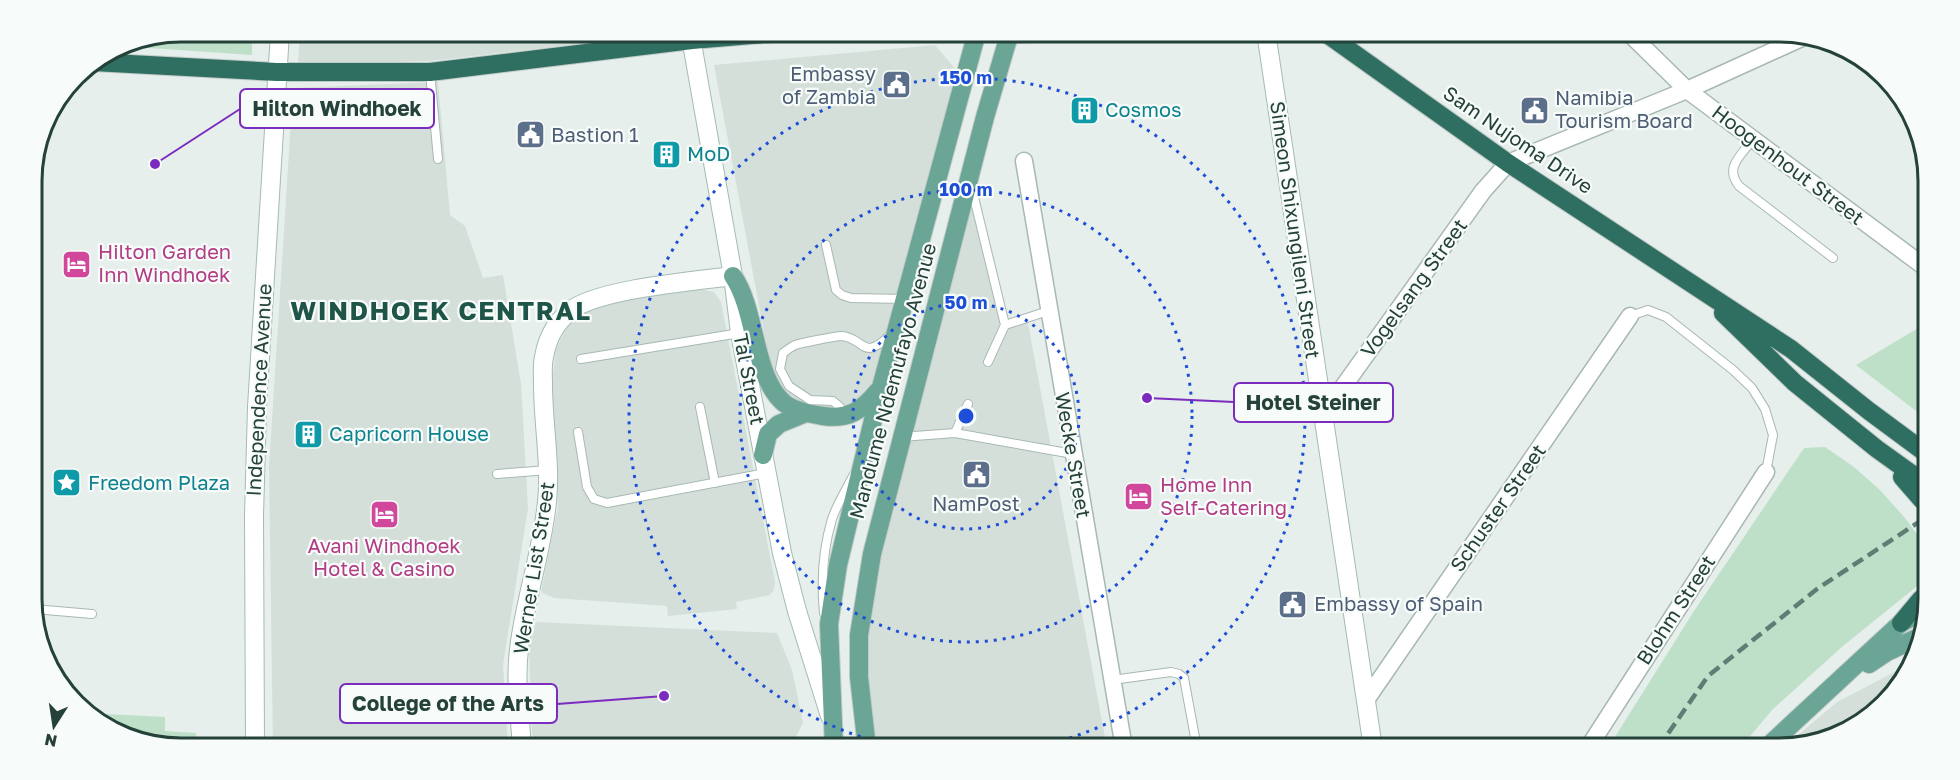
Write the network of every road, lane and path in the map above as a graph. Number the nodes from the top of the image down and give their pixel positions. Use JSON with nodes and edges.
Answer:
{"nodes":[{"id":1,"x":279,"y":42,"type":"edge"},
{"id":2,"x":648,"y":42,"type":"edge"},
{"id":3,"x":692,"y":42,"type":"edge"},
{"id":4,"x":972,"y":42,"type":"edge"},
{"id":5,"x":1008,"y":42,"type":"edge"},
{"id":6,"x":1267,"y":42,"type":"edge"},
{"id":7,"x":1338,"y":42,"type":"edge"},
{"id":8,"x":1638,"y":42,"type":"edge"},
{"id":9,"x":1791,"y":43,"type":"edge"},
{"id":10,"x":107,"y":63,"type":"edge"},
{"id":11,"x":277,"y":72,"type":"junction"},
{"id":12,"x":430,"y":72,"type":"junction"},
{"id":13,"x":1687,"y":90,"type":"junction"},
{"id":14,"x":1753,"y":139,"type":"junction"},
{"id":15,"x":438,"y":159,"type":"dead end"},
{"id":16,"x":1024,"y":161,"type":"dead end"},
{"id":17,"x":1508,"y":163,"type":"junction"},
{"id":18,"x":970,"y":178,"type":"junction"},
{"id":19,"x":826,"y":245,"type":"dead end"},
{"id":20,"x":1833,"y":258,"type":"dead end"},
{"id":21,"x":1918,"y":262,"type":"edge"},
{"id":22,"x":733,"y":276,"type":"junction"},
{"id":23,"x":1690,"y":280,"type":"junction"},
{"id":24,"x":906,"y":299,"type":"junction"},
{"id":25,"x":1048,"y":311,"type":"junction"},
{"id":26,"x":1630,"y":316,"type":"joint"},
{"id":27,"x":898,"y":322,"type":"junction"},
{"id":28,"x":1005,"y":325,"type":"junction"},
{"id":29,"x":740,"y":333,"type":"junction"},
{"id":30,"x":580,"y":359,"type":"dead end"},
{"id":31,"x":988,"y":362,"type":"dead end"},
{"id":32,"x":881,"y":387,"type":"junction"},
{"id":33,"x":968,"y":404,"type":"dead end"},
{"id":34,"x":700,"y":407,"type":"dead end"},
{"id":35,"x":806,"y":413,"type":"junction"},
{"id":36,"x":1323,"y":415,"type":"junction"},
{"id":37,"x":836,"y":416,"type":"junction"},
{"id":38,"x":578,"y":432,"type":"dead end"},
{"id":39,"x":1897,"y":432,"type":"junction"},
{"id":40,"x":955,"y":433,"type":"junction"},
{"id":41,"x":901,"y":436,"type":"junction"},
{"id":42,"x":1918,"y":443,"type":"edge"},
{"id":43,"x":1918,"y":448,"type":"edge"},
{"id":44,"x":1878,"y":449,"type":"junction"},
{"id":45,"x":1073,"y":454,"type":"junction"},
{"id":46,"x":765,"y":464,"type":"junction"},
{"id":47,"x":549,"y":470,"type":"junction"},
{"id":48,"x":1766,"y":472,"type":"joint"},
{"id":49,"x":497,"y":474,"type":"dead end"},
{"id":50,"x":1918,"y":478,"type":"edge"},
{"id":51,"x":715,"y":483,"type":"junction"},
{"id":52,"x":1918,"y":495,"type":"edge"},
{"id":53,"x":1918,"y":603,"type":"edge"},
{"id":54,"x":43,"y":610,"type":"edge"},
{"id":55,"x":92,"y":614,"type":"dead end"},
{"id":56,"x":1917,"y":614,"type":"edge"},
{"id":57,"x":1901,"y":623,"type":"junction"},
{"id":58,"x":1912,"y":640,"type":"edge"},
{"id":59,"x":1112,"y":680,"type":"junction"},
{"id":60,"x":1820,"y":697,"type":"junction"},
{"id":61,"x":1366,"y":700,"type":"junction"},
{"id":62,"x":831,"y":721,"type":"junction"},
{"id":63,"x":255,"y":738,"type":"edge"},
{"id":64,"x":521,"y":738,"type":"edge"},
{"id":65,"x":833,"y":738,"type":"edge"},
{"id":66,"x":866,"y":738,"type":"edge"},
{"id":67,"x":1122,"y":738,"type":"edge"},
{"id":68,"x":1195,"y":738,"type":"edge"},
{"id":69,"x":1372,"y":738,"type":"edge"},
{"id":70,"x":1594,"y":738,"type":"edge"},
{"id":71,"x":1777,"y":738,"type":"edge"}],
"edges":[{"from":1,"to":11,"type":"street","name":"Independence Avenue"},
{"from":2,"to":12,"type":"highway"},
{"from":3,"to":22,"type":"street","name":"Tal Street"},
{"from":4,"to":24,"type":"main road","name":"Mandume Ndemufayo Avenue"},
{"from":5,"to":18,"type":"main road","name":"Mandume Ndemufayo Avenue"},
{"from":6,"to":36,"type":"street","name":"Simeon Shixungileni Street"},
{"from":7,"to":17,"type":"highway","name":"Sam Nujoma Drive"},
{"from":8,"to":13,"type":"street","name":"Hoogenhout Street"},
{"from":9,"to":13,"type":"street"},
{"from":10,"to":11,"type":"highway"},
{"from":11,"to":12,"type":"highway"},
{"from":11,"to":63,"type":"street","name":"Independence Avenue"},
{"from":12,"to":15,"type":"lane"},
{"from":13,"to":14,"type":"street","name":"Hoogenhout Street"},
{"from":13,"to":17,"type":"street"},
{"from":14,"to":20,"type":"lane"},
{"from":14,"to":21,"type":"street","name":"Hoogenhout Street"},
{"from":16,"to":25,"type":"street","name":"Wecke Street"},
{"from":17,"to":23,"type":"highway","name":"Sam Nujoma Drive"},
{"from":17,"to":36,"type":"street","name":"Vogelsang Street"},
{"from":18,"to":28,"type":"lane"},
{"from":18,"to":41,"type":"main road","name":"Mandume Ndemufayo Avenue"},
{"from":19,"to":24,"type":"lane"},
{"from":22,"to":29,"type":"street","name":"Tal Street"},
{"from":22,"to":35,"type":"main road"},
{"from":22,"to":47,"type":"street","name":"Werner List Street"},
{"from":23,"to":39,"type":"highway","name":"Sam Nujoma Drive"},
{"from":23,"to":44,"type":"highway","name":"Sam Nujoma Drive"},
{"from":24,"to":27,"type":"main road","name":"Mandume Ndemufayo Avenue"},
{"from":25,"to":28,"type":"lane"},
{"from":25,"to":45,"type":"street","name":"Wecke Street"},
{"from":26,"to":48,"type":"lane"},
{"from":26,"to":61,"type":"street","name":"Schuster Street"},
{"from":27,"to":32,"type":"main road","name":"Mandume Ndemufayo Avenue"},
{"from":27,"to":37,"type":"lane"},
{"from":28,"to":31,"type":"lane"},
{"from":29,"to":30,"type":"lane"},
{"from":29,"to":46,"type":"street","name":"Tal Street"},
{"from":32,"to":37,"type":"main road"},
{"from":32,"to":62,"type":"main road","name":"Mandume Ndemufayo Avenue"},
{"from":33,"to":40,"type":"lane"},
{"from":34,"to":51,"type":"lane"},
{"from":35,"to":37,"type":"main road"},
{"from":35,"to":46,"type":"main road"},
{"from":36,"to":61,"type":"street","name":"Simeon Shixungileni Street"},
{"from":38,"to":51,"type":"lane"},
{"from":39,"to":42,"type":"highway"},
{"from":39,"to":43,"type":"highway","name":"Sam Nujoma Drive"},
{"from":40,"to":41,"type":"lane"},
{"from":40,"to":45,"type":"lane"},
{"from":41,"to":66,"type":"main road","name":"Mandume Ndemufayo Avenue"},
{"from":44,"to":50,"type":"highway","name":"Sam Nujoma Drive"},
{"from":44,"to":52,"type":"highway"},
{"from":45,"to":59,"type":"street","name":"Wecke Street"},
{"from":46,"to":51,"type":"lane"},
{"from":46,"to":62,"type":"street","name":"Tal Street"},
{"from":47,"to":49,"type":"lane"},
{"from":47,"to":64,"type":"street","name":"Werner List Street"},
{"from":48,"to":70,"type":"street","name":"Blohm Street"},
{"from":53,"to":57,"type":"highway"},
{"from":54,"to":55,"type":"lane"},
{"from":56,"to":57,"type":"main road"},
{"from":57,"to":60,"type":"main road"},
{"from":58,"to":60,"type":"main road"},
{"from":59,"to":67,"type":"street","name":"Wecke Street"},
{"from":59,"to":68,"type":"lane"},
{"from":60,"to":71,"type":"main road"},
{"from":61,"to":69,"type":"street","name":"Simeon Shixungileni Street"},
{"from":62,"to":65,"type":"main road","name":"Mandume Ndemufayo Avenue"}]}
